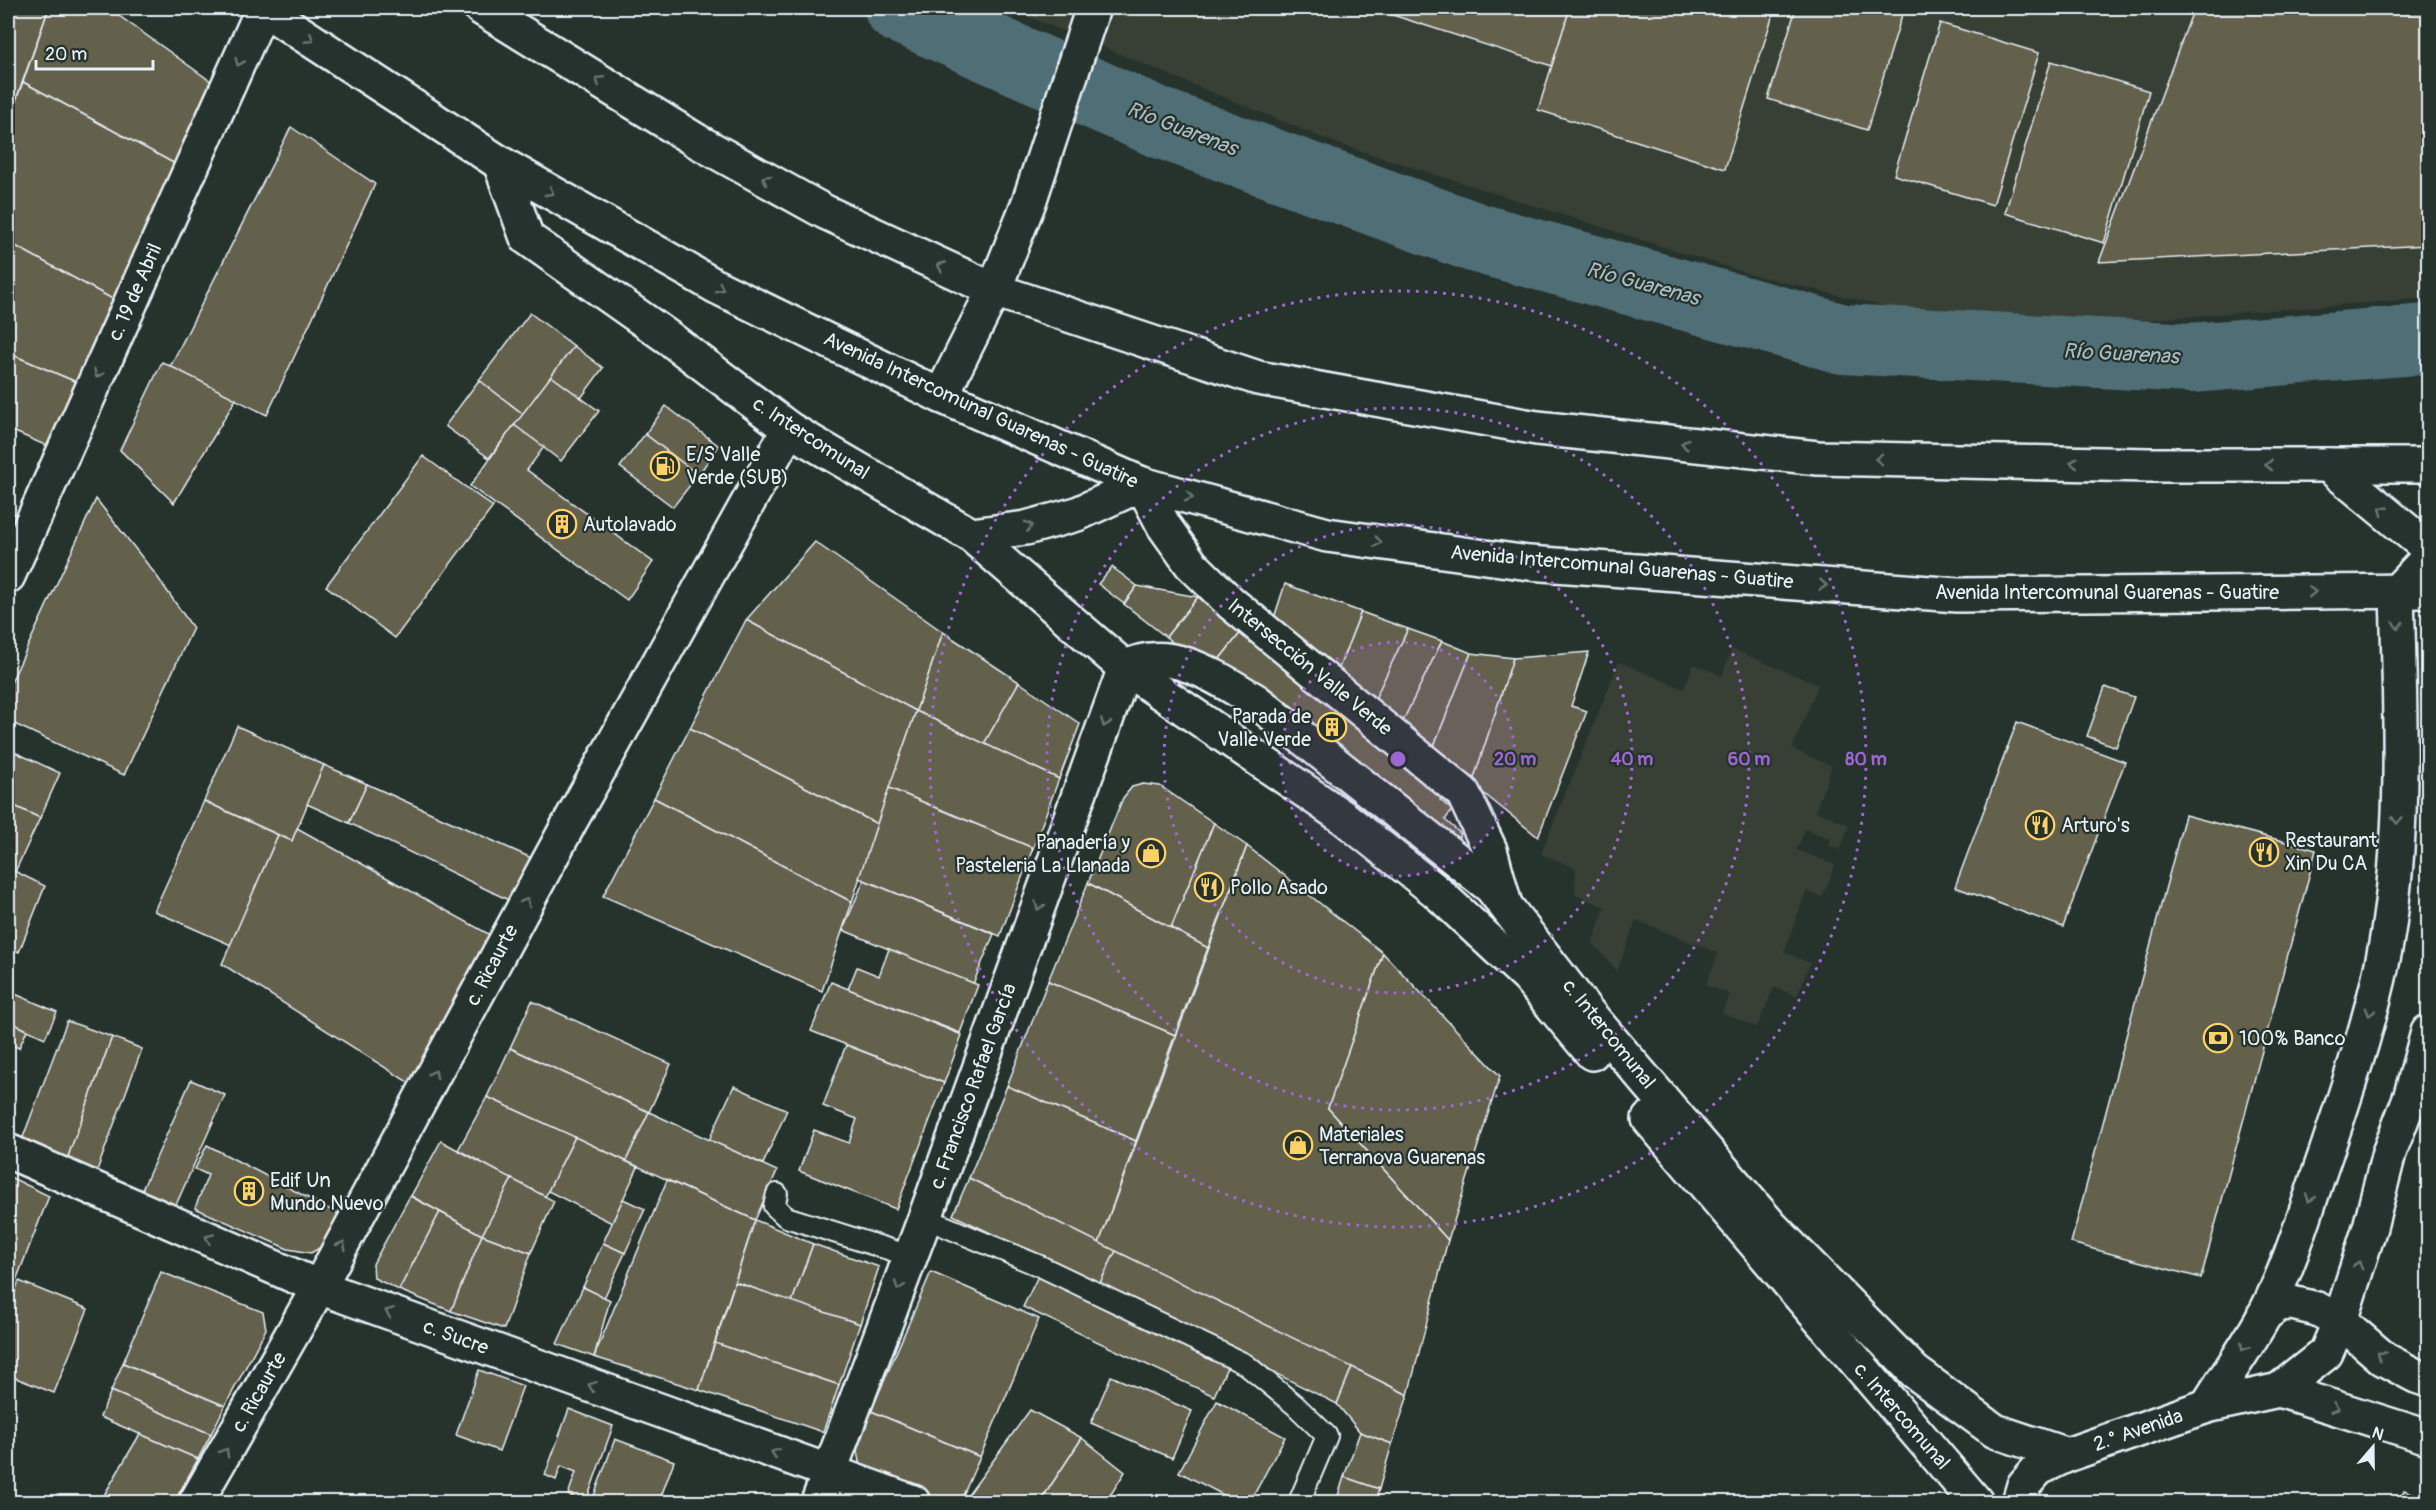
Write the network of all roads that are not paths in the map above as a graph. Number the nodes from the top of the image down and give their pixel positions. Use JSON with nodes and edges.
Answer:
{"nodes":[{"id":1,"x":262,"y":8,"type":"edge"},
{"id":2,"x":482,"y":8,"type":"edge"},
{"id":3,"x":1093,"y":8,"type":"edge"},
{"id":4,"x":500,"y":163,"type":"junction"},
{"id":5,"x":994,"y":290,"type":"junction"},
{"id":6,"x":941,"y":396,"type":"junction"},
{"id":7,"x":789,"y":429,"type":"junction"},
{"id":8,"x":2328,"y":465,"type":"junction"},
{"id":9,"x":2428,"y":465,"type":"edge"},
{"id":10,"x":1142,"y":484,"type":"junction"},
{"id":11,"x":971,"y":535,"type":"junction"},
{"id":12,"x":2428,"y":548,"type":"edge"},
{"id":13,"x":2428,"y":558,"type":"edge"},
{"id":14,"x":8,"y":576,"type":"edge"},
{"id":15,"x":2413,"y":591,"type":"edge"},
{"id":16,"x":1125,"y":668,"type":"junction"},
{"id":17,"x":1505,"y":908,"type":"junction"},
{"id":18,"x":1528,"y":977,"type":"junction"},
{"id":19,"x":2428,"y":1032,"type":"edge"},
{"id":20,"x":8,"y":1150,"type":"edge"},
{"id":21,"x":777,"y":1194,"type":"dead end"},
{"id":22,"x":925,"y":1218,"type":"junction"},
{"id":23,"x":910,"y":1256,"type":"junction"},
{"id":24,"x":319,"y":1287,"type":"junction"},
{"id":25,"x":2264,"y":1314,"type":"junction"},
{"id":26,"x":2340,"y":1321,"type":"junction"},
{"id":27,"x":2428,"y":1380,"type":"edge"},
{"id":28,"x":2279,"y":1390,"type":"junction"},
{"id":29,"x":2207,"y":1406,"type":"junction"},
{"id":30,"x":2428,"y":1437,"type":"edge"},
{"id":31,"x":2067,"y":1455,"type":"junction"},
{"id":32,"x":824,"y":1488,"type":"edge"},
{"id":33,"x":196,"y":1503,"type":"edge"},
{"id":34,"x":914,"y":1503,"type":"edge"},
{"id":35,"x":1299,"y":1503,"type":"edge"},
{"id":36,"x":1976,"y":1503,"type":"edge"},
{"id":37,"x":2019,"y":1503,"type":"edge"}],
"edges":[{"from":1,"to":4,"type":"street","name":"Avenida Intercomunal Guarenas - Guatire","one_way":true},
{"from":1,"to":14,"type":"street","name":"c. 19 de Abril","one_way":true},
{"from":5,"to":2,"type":"street","one_way":true},
{"from":3,"to":5,"type":"street"},
{"from":4,"to":6,"type":"street","name":"Avenida Intercomunal Guarenas - Guatire","one_way":true},
{"from":4,"to":7,"type":"street","name":"c. Intercomunal"},
{"from":5,"to":6,"type":"street"},
{"from":8,"to":5,"type":"street","one_way":true},
{"from":6,"to":10,"type":"street","name":"Avenida Intercomunal Guarenas - Guatire"},
{"from":7,"to":11,"type":"street","name":"c. Intercomunal"},
{"from":24,"to":7,"type":"street","name":"c. Ricaurte","one_way":true},
{"from":8,"to":9,"type":"street"},
{"from":12,"to":8,"type":"street","one_way":true},
{"from":11,"to":10,"type":"street","one_way":true},
{"from":10,"to":15,"type":"street","name":"Avenida Intercomunal Guarenas - Guatire","one_way":true},
{"from":10,"to":17,"type":"street","name":"Intersección Valle Verde"},
{"from":11,"to":16,"type":"street","name":"c. Intercomunal"},
{"from":13,"to":15,"type":"street"},
{"from":15,"to":25,"type":"street","one_way":true},
{"from":16,"to":17,"type":"street","name":"c. Intercomunal"},
{"from":16,"to":18,"type":"street","name":"c. Intercomunal"},
{"from":16,"to":22,"type":"street","name":"c. Francisco Rafael García","one_way":true},
{"from":17,"to":18,"type":"street","name":"Intersección Valle Verde"},
{"from":17,"to":31,"type":"street","name":"c. Intercomunal"},
{"from":18,"to":36,"type":"street","name":"c. Intercomunal"},
{"from":26,"to":19,"type":"street","name":"2.° Avenida","one_way":true},
{"from":24,"to":20,"type":"street","name":"c. Sucre","one_way":true},
{"from":21,"to":23,"type":"lane"},
{"from":22,"to":23,"type":"street","name":"c. Francisco Rafael García"},
{"from":22,"to":35,"type":"lane"},
{"from":23,"to":32,"type":"street","name":"c. Francisco Rafael García","one_way":true},
{"from":32,"to":24,"type":"street","name":"c. Sucre","one_way":true},
{"from":33,"to":24,"type":"street","name":"c. Ricaurte","one_way":true},
{"from":25,"to":26,"type":"street"},
{"from":25,"to":29,"type":"street","one_way":true},
{"from":27,"to":26,"type":"street","one_way":true},
{"from":26,"to":28,"type":"street","name":"2.° Avenida"},
{"from":28,"to":29,"type":"street","name":"2.° Avenida"},
{"from":28,"to":30,"type":"street","one_way":true},
{"from":29,"to":31,"type":"street","name":"2.° Avenida"},
{"from":31,"to":37,"type":"street","name":"2.° Avenida"},
{"from":32,"to":34,"type":"street","name":"c. Sucre"}]}
